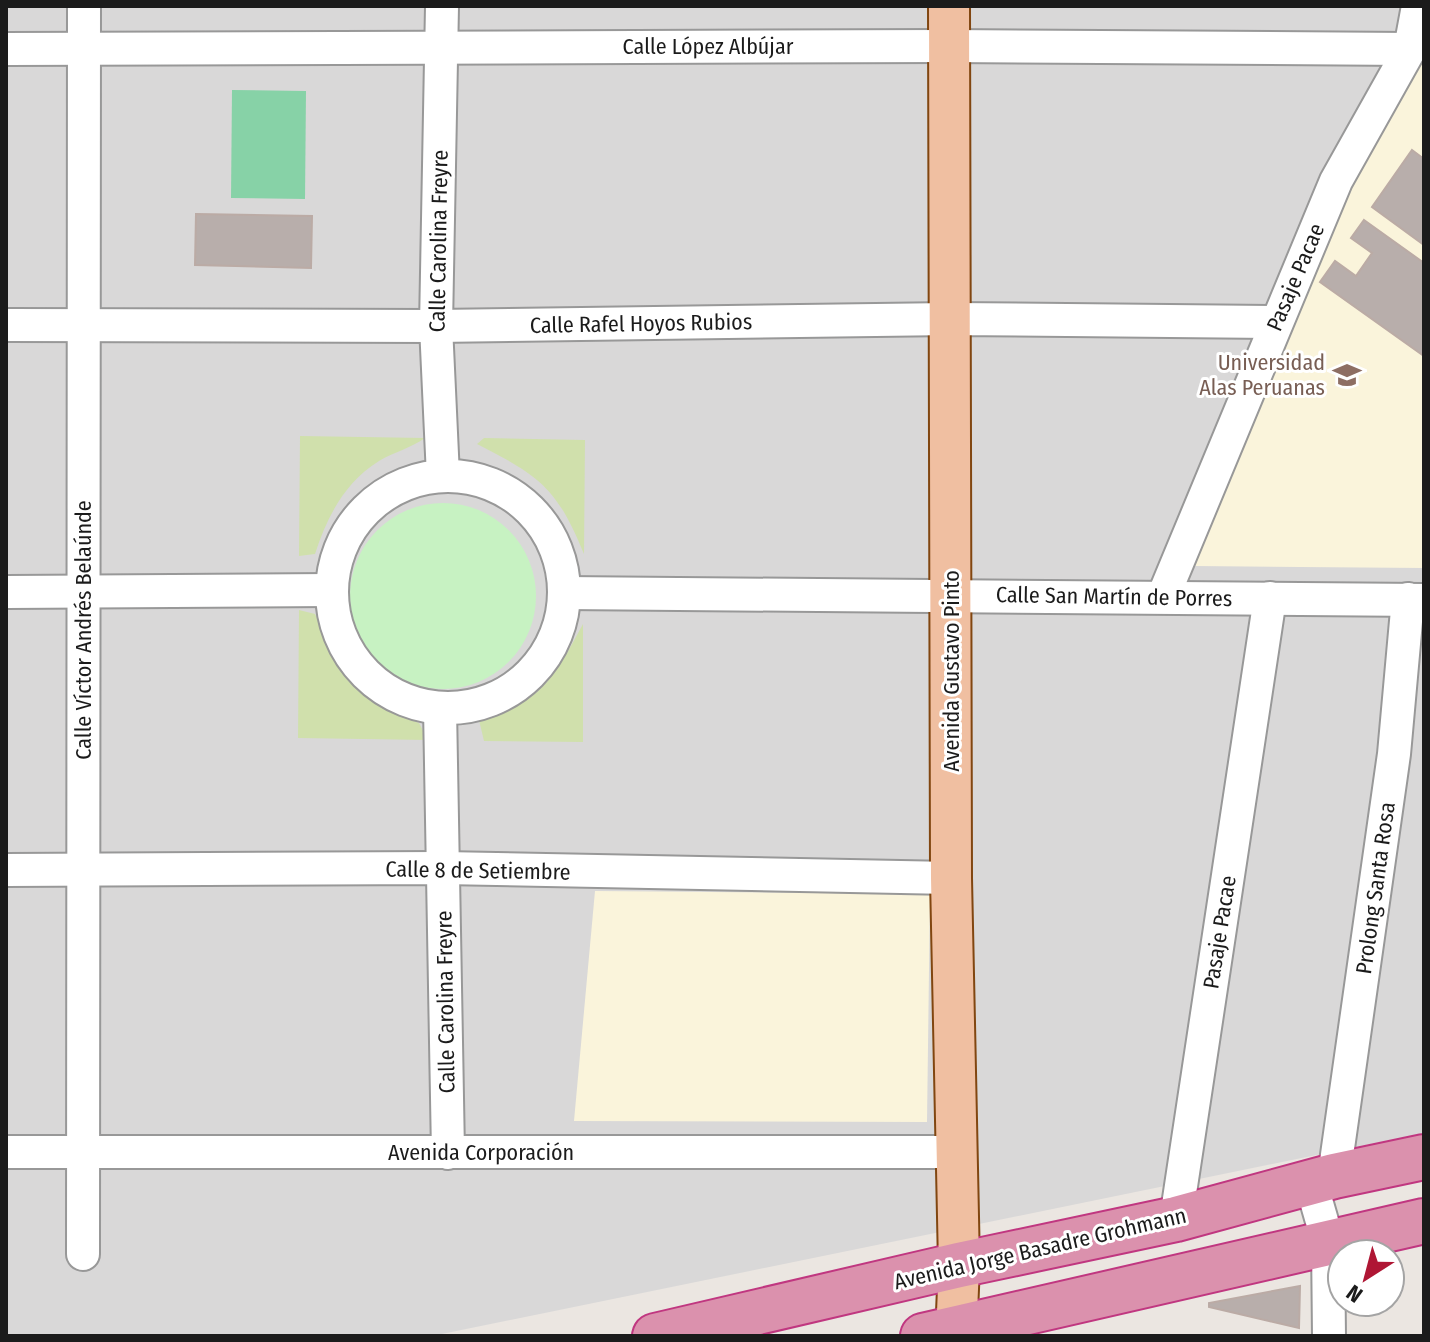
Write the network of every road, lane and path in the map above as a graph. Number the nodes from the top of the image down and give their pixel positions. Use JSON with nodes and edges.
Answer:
{"nodes":[{"id":1,"x":84,"y":6,"type":"edge"},
{"id":2,"x":442,"y":6,"type":"edge"},
{"id":3,"x":949,"y":6,"type":"edge"},
{"id":4,"x":1418,"y":6,"type":"edge"},
{"id":5,"x":442,"y":46,"type":"junction"},
{"id":6,"x":949,"y":46,"type":"junction"},
{"id":7,"x":6,"y":49,"type":"edge"},
{"id":8,"x":84,"y":49,"type":"junction"},
{"id":9,"x":1410,"y":49,"type":"junction"},
{"id":10,"x":951,"y":319,"type":"junction"},
{"id":11,"x":1276,"y":322,"type":"junction"},
{"id":12,"x":6,"y":325,"type":"edge"},
{"id":13,"x":84,"y":325,"type":"junction"},
{"id":14,"x":436,"y":326,"type":"junction"},
{"id":15,"x":443,"y":476,"type":"junction"},
{"id":16,"x":332,"y":590,"type":"junction"},
{"id":17,"x":6,"y":592,"type":"edge"},
{"id":18,"x":83,"y":592,"type":"junction"},
{"id":19,"x":564,"y":593,"type":"junction"},
{"id":20,"x":952,"y":594,"type":"junction"},
{"id":21,"x":1163,"y":597,"type":"junction"},
{"id":22,"x":1270,"y":598,"type":"junction"},
{"id":23,"x":1416,"y":599,"type":"edge"},
{"id":24,"x":440,"y":708,"type":"junction"},
{"id":25,"x":443,"y":868,"type":"junction"},
{"id":26,"x":83,"y":869,"type":"junction"},
{"id":27,"x":6,"y":870,"type":"edge"},
{"id":28,"x":951,"y":878,"type":"junction"},
{"id":29,"x":6,"y":1152,"type":"edge"},
{"id":30,"x":83,"y":1152,"type":"junction"},
{"id":31,"x":956,"y":1152,"type":"junction"},
{"id":32,"x":448,"y":1153,"type":"junction"},
{"id":33,"x":1424,"y":1157,"type":"edge"},
{"id":34,"x":1323,"y":1180,"type":"junction"},
{"id":35,"x":1176,"y":1219,"type":"junction"},
{"id":36,"x":1424,"y":1221,"type":"edge"},
{"id":37,"x":1328,"y":1238,"type":"edge"},
{"id":38,"x":1346,"y":1238,"type":"edge"},
{"id":39,"x":1326,"y":1242,"type":"edge"},
{"id":40,"x":83,"y":1254,"type":"dead end"},
{"id":41,"x":959,"y":1265,"type":"junction"},
{"id":42,"x":944,"y":1334,"type":"edge"},
{"id":43,"x":655,"y":1336,"type":"edge"}],
"edges":[{"from":1,"to":8,"type":"street","name":"Calle Víctor Andrés Belaúnde"},
{"from":2,"to":5,"type":"street","name":"Calle Carolina Freyre"},
{"from":3,"to":6,"type":"main road","name":"Avenida Gustavo Pinto"},
{"from":4,"to":9,"type":"street","name":"Pasaje Pacae"},
{"from":5,"to":6,"type":"street","name":"Calle López Albújar"},
{"from":5,"to":8,"type":"street","name":"Calle López Albújar"},
{"from":5,"to":14,"type":"street","name":"Calle Carolina Freyre"},
{"from":6,"to":9,"type":"street","name":"Calle López Albújar"},
{"from":6,"to":10,"type":"main road","name":"Avenida Gustavo Pinto"},
{"from":7,"to":8,"type":"street","name":"Calle López Albújar"},
{"from":8,"to":13,"type":"street","name":"Calle Víctor Andrés Belaúnde"},
{"from":9,"to":11,"type":"street","name":"Pasaje Pacae"},
{"from":10,"to":11,"type":"street","name":"Calle Rafel Hoyos Rubios"},
{"from":10,"to":14,"type":"street","name":"Calle Rafel Hoyos Rubios"},
{"from":10,"to":20,"type":"main road","name":"Avenida Gustavo Pinto"},
{"from":11,"to":21,"type":"street","name":"Pasaje Pacae"},
{"from":12,"to":13,"type":"street","name":"Calle Rafel Hoyos Rubios"},
{"from":13,"to":14,"type":"street","name":"Calle Rafel Hoyos Rubios"},
{"from":13,"to":18,"type":"street","name":"Calle Víctor Andrés Belaúnde"},
{"from":14,"to":15,"type":"street","name":"Calle Carolina Freyre"},
{"from":15,"to":16,"type":"street"},
{"from":15,"to":19,"type":"street"},
{"from":16,"to":18,"type":"street"},
{"from":16,"to":24,"type":"street"},
{"from":17,"to":18,"type":"street"},
{"from":18,"to":26,"type":"street","name":"Calle Víctor Andrés Belaúnde"},
{"from":19,"to":20,"type":"street","name":"Calle San Martín de Porres"},
{"from":19,"to":24,"type":"street"},
{"from":20,"to":21,"type":"street","name":"Calle San Martín de Porres"},
{"from":20,"to":28,"type":"main road","name":"Avenida Gustavo Pinto"},
{"from":21,"to":22,"type":"street","name":"Calle San Martín de Porres"},
{"from":22,"to":23,"type":"street","name":"Calle San Martín de Porres"},
{"from":22,"to":35,"type":"street","name":"Pasaje Pacae"},
{"from":23,"to":34,"type":"street","name":"Prolong Santa Rosa"},
{"from":24,"to":25,"type":"street","name":"Calle Carolina Freyre"},
{"from":25,"to":26,"type":"street","name":"Calle 8 de Setiembre"},
{"from":25,"to":28,"type":"street","name":"Calle 8 de Setiembre"},
{"from":25,"to":32,"type":"street","name":"Calle Carolina Freyre"},
{"from":26,"to":27,"type":"street","name":"Calle 8 de Setiembre"},
{"from":26,"to":30,"type":"street","name":"Calle Víctor Andrés Belaúnde"},
{"from":28,"to":31,"type":"main road","name":"Avenida Gustavo Pinto"},
{"from":29,"to":30,"type":"street","name":"Avenida Corporación"},
{"from":30,"to":32,"type":"street","name":"Avenida Corporación"},
{"from":30,"to":40,"type":"street","name":"Calle Víctor Andrés Belaúnde"},
{"from":31,"to":32,"type":"street","name":"Avenida Corporación"},
{"from":31,"to":41,"type":"main road","name":"Avenida Gustavo Pinto"},
{"from":33,"to":34,"type":"highway","name":"Avenida Jorge Basadre Grohmann"},
{"from":34,"to":35,"type":"highway","name":"Avenida Jorge Basadre Grohmann"},
{"from":34,"to":37,"type":"street"},
{"from":35,"to":41,"type":"highway","name":"Avenida Jorge Basadre Grohmann"},
{"from":36,"to":38,"type":"highway"},
{"from":39,"to":42,"type":"highway"},
{"from":41,"to":42,"type":"main road","name":"Avenida Gustavo Pinto"},
{"from":41,"to":43,"type":"highway","name":"Avenida Jorge Basadre Grohmann"}]}
